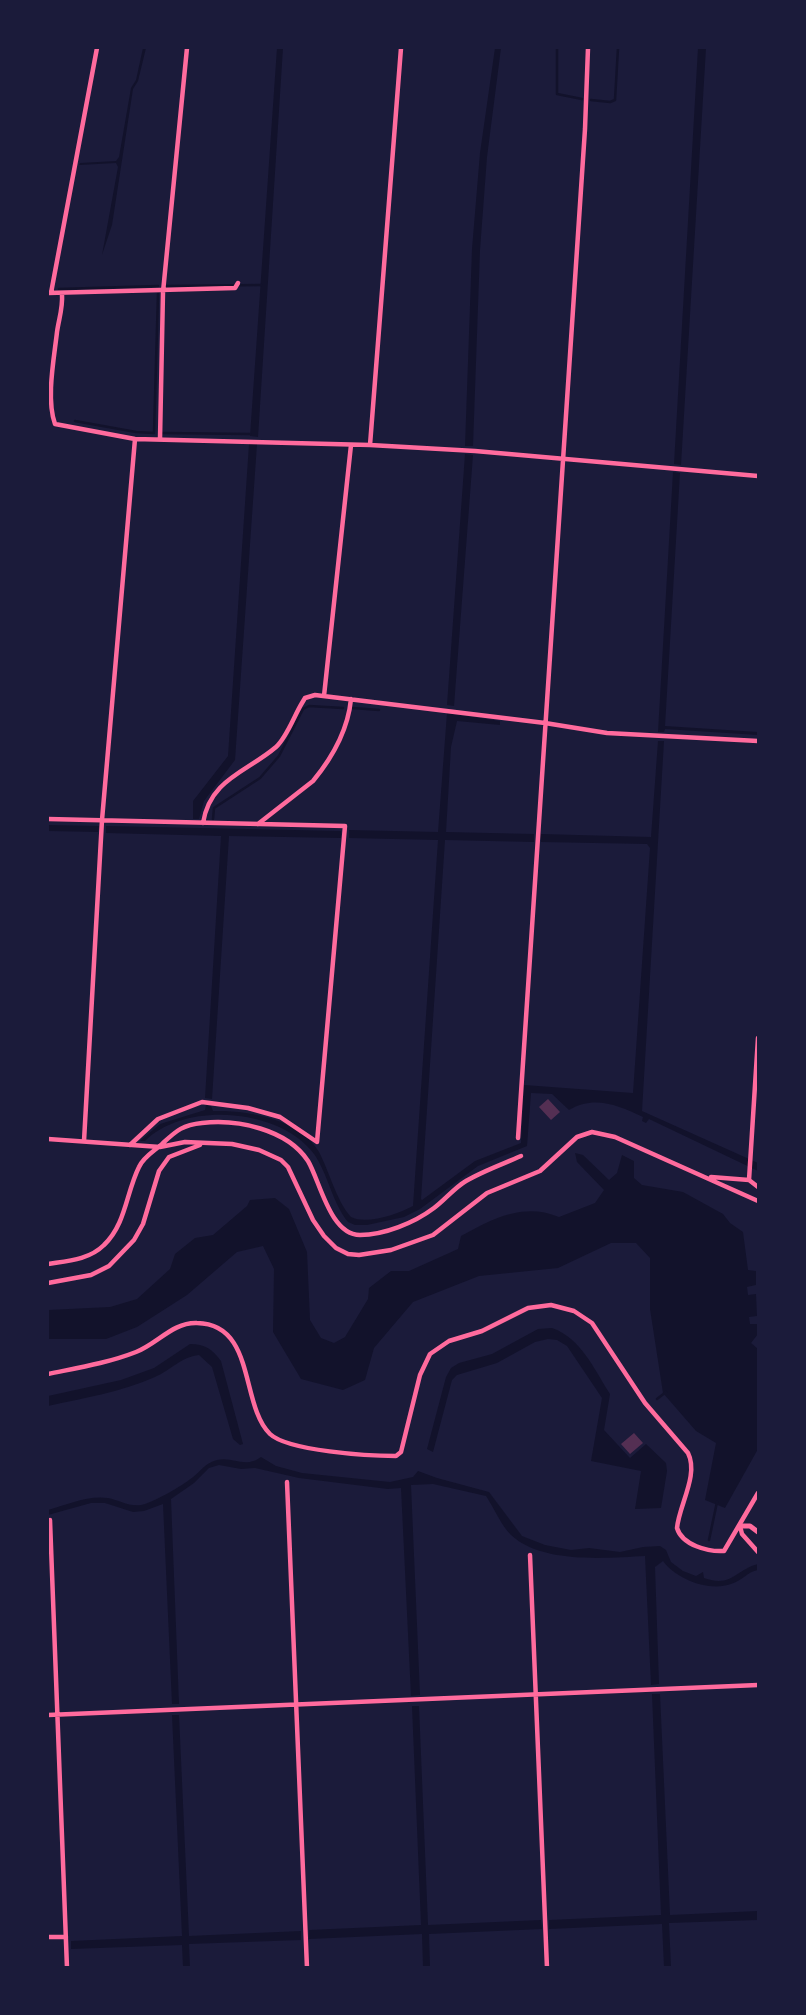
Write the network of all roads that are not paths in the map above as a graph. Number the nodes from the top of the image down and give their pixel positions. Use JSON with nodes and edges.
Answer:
{"nodes":[{"id":1,"x":97,"y":48,"type":"edge"},
{"id":2,"x":187,"y":48,"type":"edge"},
{"id":3,"x":401,"y":48,"type":"edge"},
{"id":4,"x":588,"y":48,"type":"edge"},
{"id":5,"x":236,"y":286,"type":"dead end"},
{"id":6,"x":163,"y":292,"type":"junction"},
{"id":7,"x":49,"y":293,"type":"edge"},
{"id":8,"x":62,"y":294,"type":"junction"},
{"id":9,"x":50,"y":380,"type":"edge"},
{"id":10,"x":49,"y":410,"type":"edge"},
{"id":11,"x":135,"y":439,"type":"junction"},
{"id":12,"x":160,"y":439,"type":"junction"},
{"id":13,"x":351,"y":445,"type":"junction"},
{"id":14,"x":370,"y":445,"type":"junction"},
{"id":15,"x":564,"y":460,"type":"junction"},
{"id":16,"x":758,"y":476,"type":"edge"},
{"id":17,"x":324,"y":696,"type":"junction"},
{"id":18,"x":351,"y":699,"type":"junction"},
{"id":19,"x":545,"y":723,"type":"junction"},
{"id":20,"x":758,"y":741,"type":"edge"},
{"id":21,"x":48,"y":819,"type":"edge"},
{"id":22,"x":102,"y":820,"type":"junction"},
{"id":23,"x":203,"y":823,"type":"junction"},
{"id":24,"x":258,"y":824,"type":"junction"},
{"id":25,"x":758,"y":1038,"type":"edge"},
{"id":26,"x":518,"y":1138,"type":"dead end"},
{"id":27,"x":48,"y":1139,"type":"edge"},
{"id":28,"x":84,"y":1141,"type":"junction"},
{"id":29,"x":203,"y":1144,"type":"junction"},
{"id":30,"x":130,"y":1145,"type":"junction"},
{"id":31,"x":160,"y":1147,"type":"junction"},
{"id":32,"x":521,"y":1156,"type":"dead end"},
{"id":33,"x":709,"y":1178,"type":"junction"},
{"id":34,"x":749,"y":1180,"type":"junction"},
{"id":35,"x":758,"y":1187,"type":"edge"},
{"id":36,"x":758,"y":1201,"type":"edge"},
{"id":37,"x":48,"y":1264,"type":"edge"},
{"id":38,"x":48,"y":1283,"type":"edge"},
{"id":39,"x":48,"y":1374,"type":"edge"},
{"id":40,"x":287,"y":1482,"type":"dead end"},
{"id":41,"x":758,"y":1493,"type":"edge"},
{"id":42,"x":50,"y":1520,"type":"dead end"},
{"id":43,"x":740,"y":1526,"type":"junction"},
{"id":44,"x":758,"y":1532,"type":"edge"},
{"id":45,"x":758,"y":1552,"type":"edge"},
{"id":46,"x":530,"y":1555,"type":"dead end"},
{"id":47,"x":758,"y":1685,"type":"edge"},
{"id":48,"x":536,"y":1694,"type":"junction"},
{"id":49,"x":296,"y":1705,"type":"junction"},
{"id":50,"x":58,"y":1714,"type":"junction"},
{"id":51,"x":48,"y":1715,"type":"edge"},
{"id":52,"x":48,"y":1937,"type":"edge"},
{"id":53,"x":66,"y":1937,"type":"junction"},
{"id":54,"x":67,"y":1968,"type":"edge"},
{"id":55,"x":307,"y":1968,"type":"edge"},
{"id":56,"x":547,"y":1968,"type":"edge"}],
"edges":[{"from":1,"to":7,"type":"street"},
{"from":2,"to":6,"type":"street"},
{"from":3,"to":14,"type":"street"},
{"from":4,"to":15,"type":"street"},
{"from":5,"to":6,"type":"street"},
{"from":6,"to":8,"type":"street"},
{"from":6,"to":12,"type":"street"},
{"from":7,"to":8,"type":"street"},
{"from":8,"to":9,"type":"street"},
{"from":9,"to":10,"type":"street"},
{"from":10,"to":11,"type":"street"},
{"from":11,"to":12,"type":"street"},
{"from":11,"to":22,"type":"street"},
{"from":12,"to":13,"type":"street"},
{"from":13,"to":14,"type":"street"},
{"from":13,"to":17,"type":"street"},
{"from":14,"to":15,"type":"street"},
{"from":15,"to":16,"type":"street"},
{"from":15,"to":19,"type":"street"},
{"from":17,"to":18,"type":"street"},
{"from":17,"to":23,"type":"street"},
{"from":18,"to":19,"type":"street"},
{"from":18,"to":24,"type":"street"},
{"from":19,"to":20,"type":"street"},
{"from":19,"to":26,"type":"street"},
{"from":21,"to":22,"type":"street"},
{"from":22,"to":23,"type":"street"},
{"from":22,"to":28,"type":"street"},
{"from":23,"to":24,"type":"street"},
{"from":24,"to":30,"type":"street"},
{"from":25,"to":34,"type":"street"},
{"from":27,"to":28,"type":"street"},
{"from":28,"to":30,"type":"street"},
{"from":29,"to":31,"type":"street"},
{"from":29,"to":33,"type":"street"},
{"from":29,"to":38,"type":"street"},
{"from":30,"to":31,"type":"street"},
{"from":31,"to":32,"type":"street"},
{"from":31,"to":37,"type":"street"},
{"from":33,"to":34,"type":"street"},
{"from":33,"to":36,"type":"street"},
{"from":34,"to":35,"type":"street"},
{"from":39,"to":43,"type":"street"},
{"from":40,"to":49,"type":"street"},
{"from":41,"to":43,"type":"street"},
{"from":42,"to":50,"type":"street"},
{"from":43,"to":44,"type":"street"},
{"from":43,"to":45,"type":"street"},
{"from":46,"to":48,"type":"street"},
{"from":47,"to":48,"type":"street"},
{"from":48,"to":49,"type":"street"},
{"from":48,"to":56,"type":"street"},
{"from":49,"to":50,"type":"street"},
{"from":49,"to":55,"type":"street"},
{"from":50,"to":51,"type":"street"},
{"from":50,"to":53,"type":"street"},
{"from":52,"to":53,"type":"street"},
{"from":53,"to":54,"type":"street"}]}
